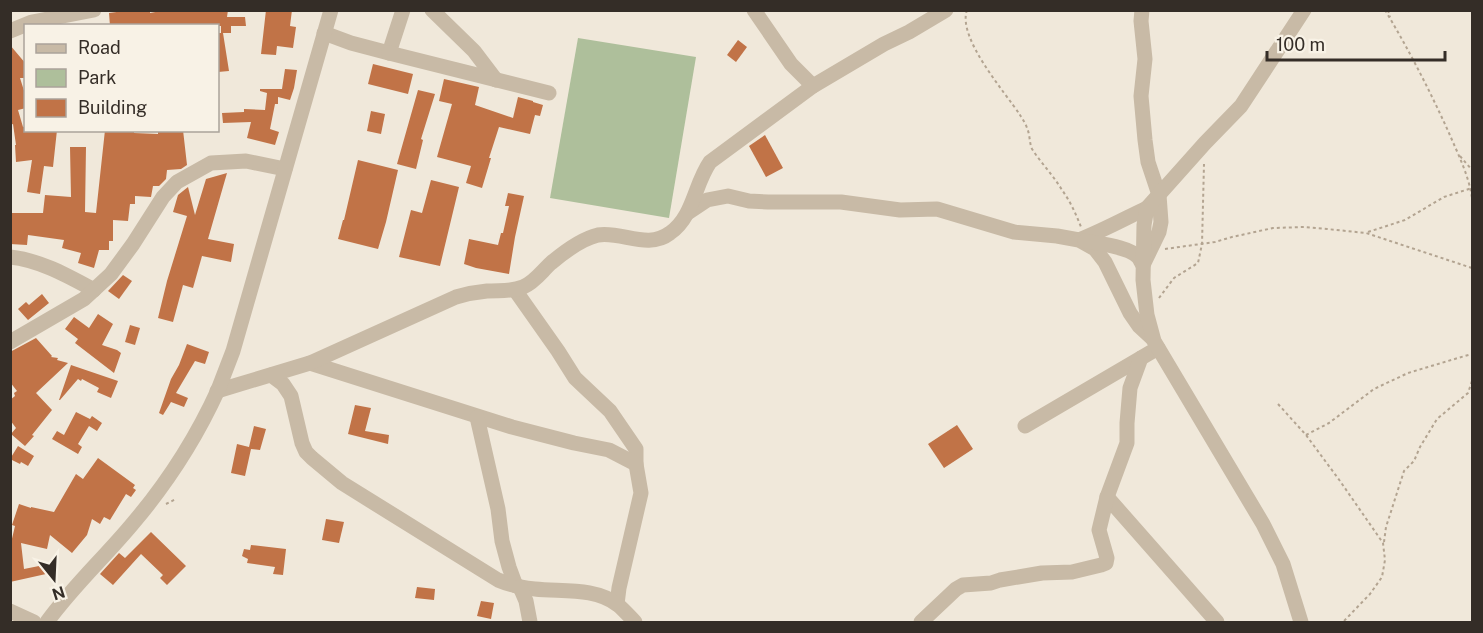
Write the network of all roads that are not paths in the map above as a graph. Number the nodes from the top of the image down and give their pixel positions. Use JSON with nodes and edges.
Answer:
{"nodes":[{"id":1,"x":94,"y":10,"type":"edge"},
{"id":2,"x":331,"y":10,"type":"edge"},
{"id":3,"x":403,"y":10,"type":"edge"},
{"id":4,"x":432,"y":10,"type":"edge"},
{"id":5,"x":754,"y":10,"type":"edge"},
{"id":6,"x":946,"y":10,"type":"edge"},
{"id":7,"x":1142,"y":10,"type":"edge"},
{"id":8,"x":1304,"y":10,"type":"edge"},
{"id":9,"x":76,"y":12,"type":"edge"},
{"id":10,"x":27,"y":24,"type":"edge"},
{"id":11,"x":24,"y":25,"type":"edge"},
{"id":12,"x":10,"y":31,"type":"edge"},
{"id":13,"x":324,"y":33,"type":"junction"},
{"id":14,"x":389,"y":53,"type":"junction"},
{"id":15,"x":496,"y":80,"type":"junction"},
{"id":16,"x":813,"y":86,"type":"junction"},
{"id":17,"x":549,"y":93,"type":"dead end"},
{"id":18,"x":285,"y":170,"type":"junction"},
{"id":19,"x":1159,"y":195,"type":"junction"},
{"id":20,"x":1147,"y":208,"type":"junction"},
{"id":21,"x":689,"y":212,"type":"junction"},
{"id":22,"x":1082,"y":238,"type":"junction"},
{"id":23,"x":10,"y":257,"type":"edge"},
{"id":24,"x":1143,"y":266,"type":"junction"},
{"id":25,"x":94,"y":290,"type":"junction"},
{"id":26,"x":515,"y":291,"type":"junction"},
{"id":27,"x":10,"y":342,"type":"edge"},
{"id":28,"x":1156,"y":344,"type":"junction"},
{"id":29,"x":1141,"y":358,"type":"junction"},
{"id":30,"x":310,"y":363,"type":"junction"},
{"id":31,"x":271,"y":375,"type":"junction"},
{"id":32,"x":217,"y":391,"type":"junction"},
{"id":33,"x":477,"y":417,"type":"junction"},
{"id":34,"x":1025,"y":426,"type":"dead end"},
{"id":35,"x":636,"y":464,"type":"junction"},
{"id":36,"x":1107,"y":497,"type":"junction"},
{"id":37,"x":518,"y":586,"type":"junction"},
{"id":38,"x":617,"y":604,"type":"junction"},
{"id":39,"x":10,"y":611,"type":"edge"},
{"id":40,"x":34,"y":622,"type":"edge"},
{"id":41,"x":47,"y":622,"type":"edge"},
{"id":42,"x":530,"y":622,"type":"edge"},
{"id":43,"x":634,"y":622,"type":"edge"},
{"id":44,"x":921,"y":622,"type":"edge"},
{"id":45,"x":1218,"y":622,"type":"edge"},
{"id":46,"x":1301,"y":622,"type":"edge"}],
"edges":[{"from":1,"to":9,"type":"street"},
{"from":2,"to":13,"type":"street"},
{"from":3,"to":14,"type":"street"},
{"from":4,"to":15,"type":"street"},
{"from":5,"to":16,"type":"street"},
{"from":6,"to":16,"type":"street"},
{"from":7,"to":19,"type":"street"},
{"from":8,"to":19,"type":"street"},
{"from":9,"to":10,"type":"street"},
{"from":11,"to":12,"type":"street"},
{"from":13,"to":14,"type":"street"},
{"from":13,"to":18,"type":"street"},
{"from":14,"to":15,"type":"street"},
{"from":15,"to":17,"type":"street"},
{"from":16,"to":21,"type":"street"},
{"from":18,"to":25,"type":"street"},
{"from":18,"to":32,"type":"street"},
{"from":19,"to":20,"type":"street"},
{"from":19,"to":24,"type":"street"},
{"from":20,"to":22,"type":"street"},
{"from":20,"to":24,"type":"street"},
{"from":21,"to":22,"type":"street"},
{"from":21,"to":26,"type":"street"},
{"from":22,"to":24,"type":"street"},
{"from":22,"to":28,"type":"street"},
{"from":23,"to":25,"type":"street"},
{"from":24,"to":28,"type":"street"},
{"from":25,"to":27,"type":"street"},
{"from":26,"to":30,"type":"street"},
{"from":26,"to":35,"type":"street"},
{"from":28,"to":29,"type":"street"},
{"from":28,"to":46,"type":"street"},
{"from":29,"to":34,"type":"street"},
{"from":29,"to":36,"type":"street"},
{"from":30,"to":31,"type":"street"},
{"from":30,"to":33,"type":"street"},
{"from":31,"to":32,"type":"street"},
{"from":31,"to":37,"type":"street"},
{"from":32,"to":41,"type":"street"},
{"from":33,"to":35,"type":"street"},
{"from":33,"to":37,"type":"street"},
{"from":35,"to":38,"type":"street"},
{"from":36,"to":44,"type":"street"},
{"from":36,"to":45,"type":"street"},
{"from":37,"to":38,"type":"street"},
{"from":37,"to":42,"type":"street"},
{"from":38,"to":43,"type":"street"},
{"from":39,"to":40,"type":"street"}]}
